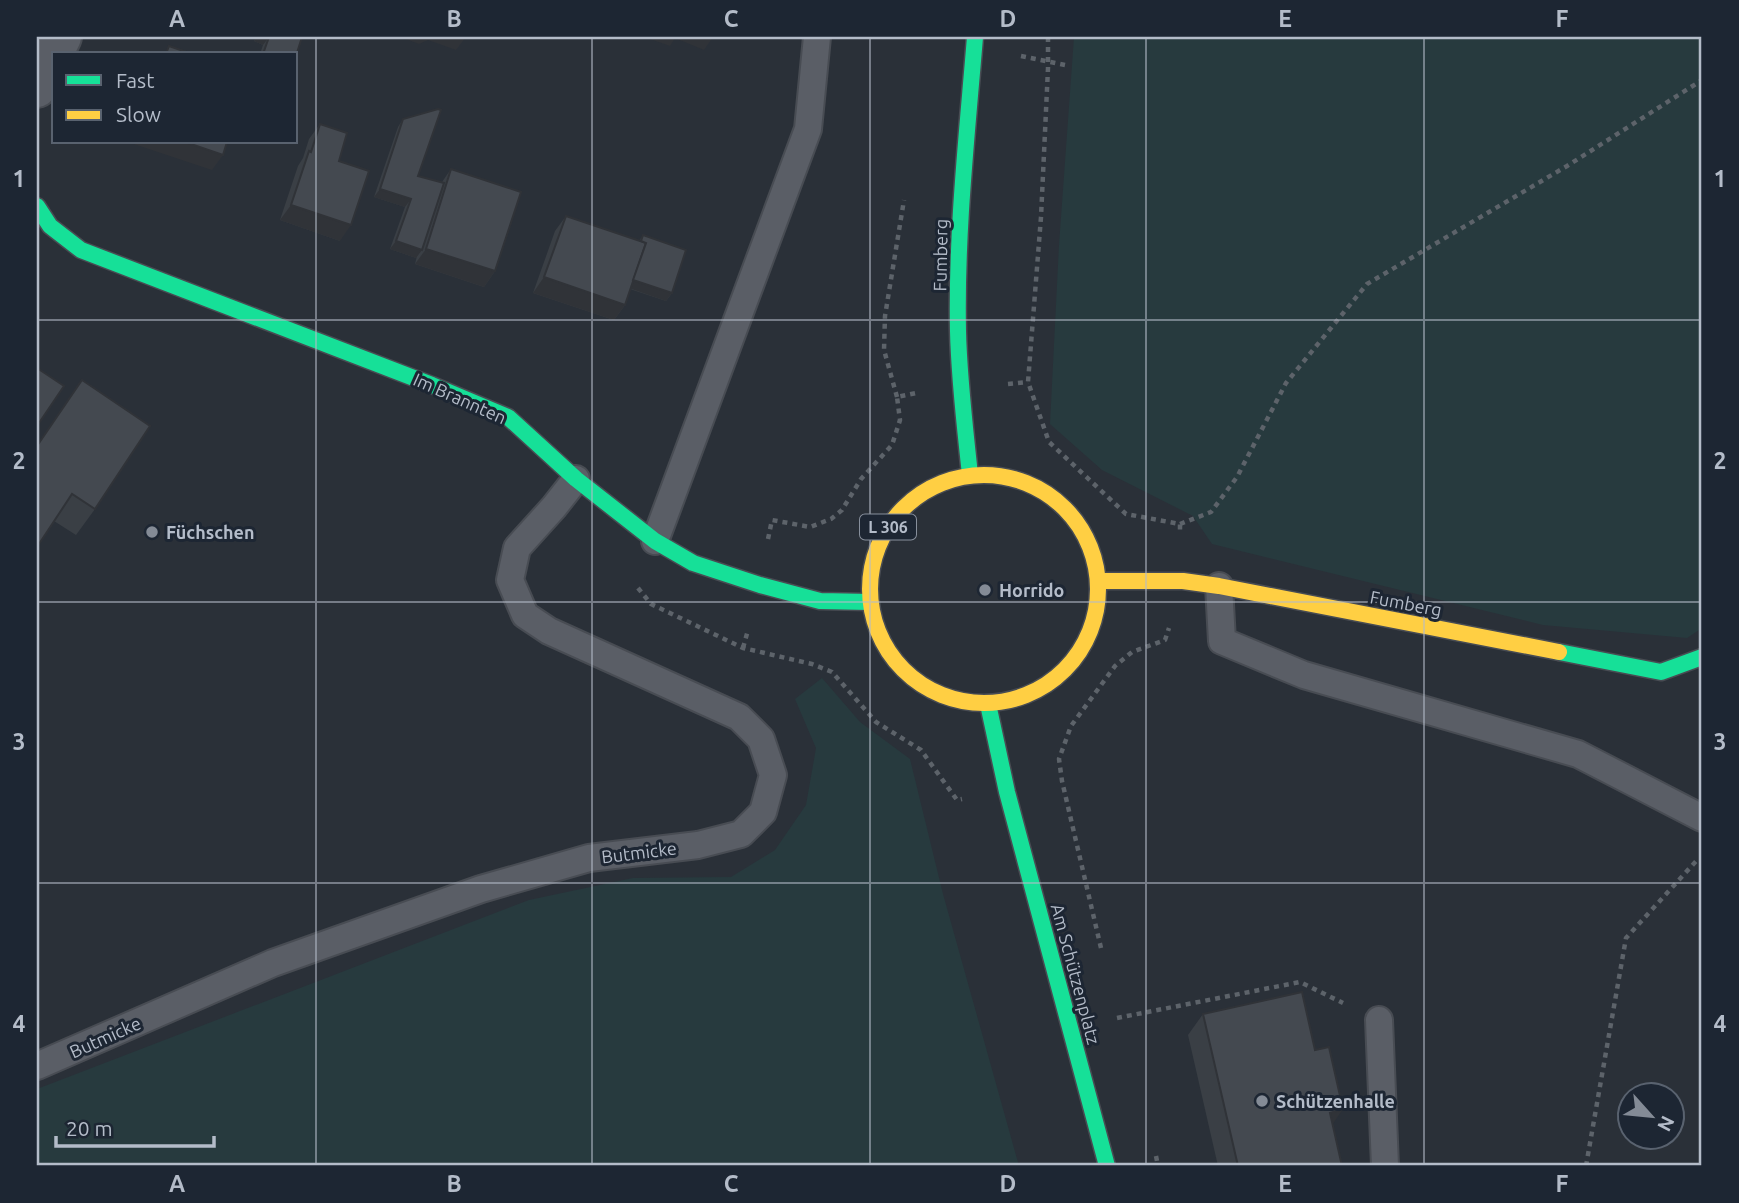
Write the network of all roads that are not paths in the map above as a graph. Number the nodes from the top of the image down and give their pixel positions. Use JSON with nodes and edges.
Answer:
{"nodes":[{"id":1,"x":817,"y":37,"type":"edge"},
{"id":2,"x":975,"y":37,"type":"edge"},
{"id":3,"x":52,"y":57,"type":"edge"},
{"id":4,"x":37,"y":88,"type":"edge"},
{"id":5,"x":37,"y":206,"type":"edge"},
{"id":6,"x":970,"y":475,"type":"junction"},
{"id":7,"x":576,"y":479,"type":"junction"},
{"id":8,"x":655,"y":541,"type":"junction"},
{"id":9,"x":1099,"y":581,"type":"junction"},
{"id":10,"x":1219,"y":586,"type":"junction"},
{"id":11,"x":870,"y":602,"type":"junction"},
{"id":12,"x":1702,"y":657,"type":"edge"},
{"id":13,"x":988,"y":704,"type":"junction"},
{"id":14,"x":1702,"y":818,"type":"edge"},
{"id":15,"x":1379,"y":1020,"type":"road end"},
{"id":16,"x":37,"y":1066,"type":"edge"},
{"id":17,"x":1107,"y":1166,"type":"edge"},
{"id":18,"x":1385,"y":1166,"type":"edge"}],
"edges":[{"from":1,"to":8,"type":"lane"},
{"from":2,"to":6,"type":"main road","name":"Fumberg"},
{"from":3,"to":4,"type":"street"},
{"from":5,"to":7,"type":"main road","name":"Im Brannten"},
{"from":6,"to":9,"type":"main road","number":"L 306"},
{"from":6,"to":11,"type":"main road","number":"L 306"},
{"from":7,"to":8,"type":"main road","name":"Im Brannten"},
{"from":7,"to":16,"type":"lane","name":"Butmicke"},
{"from":8,"to":11,"type":"main road","name":"Im Brannten"},
{"from":9,"to":10,"type":"main road","name":"Fumberg"},
{"from":9,"to":13,"type":"main road","number":"L 306"},
{"from":10,"to":12,"type":"main road","name":"Fumberg"},
{"from":10,"to":14,"type":"lane"},
{"from":11,"to":13,"type":"main road","number":"L 306"},
{"from":13,"to":17,"type":"main road","name":"Am Schützenplatz"},
{"from":15,"to":18,"type":"lane"}]}
